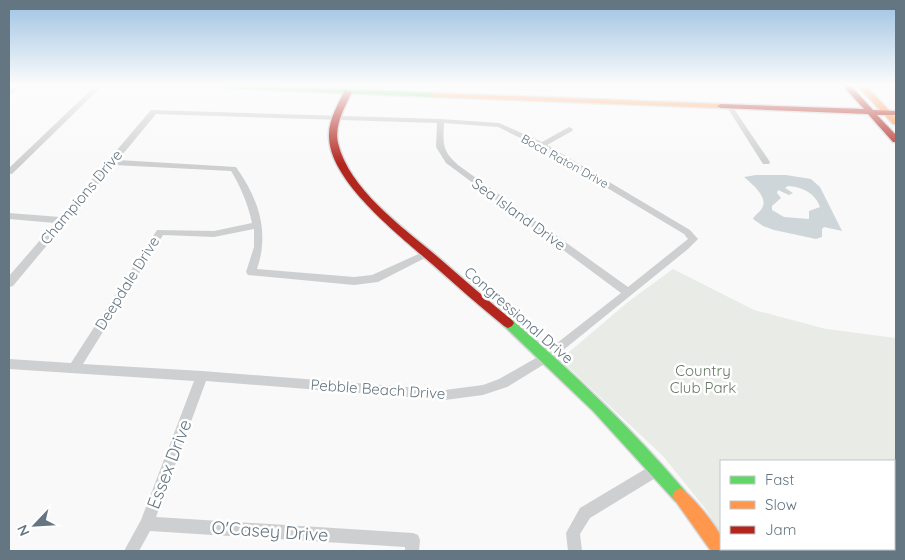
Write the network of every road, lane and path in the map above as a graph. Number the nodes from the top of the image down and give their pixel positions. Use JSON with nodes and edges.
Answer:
{"nodes":[{"id":1,"x":72,"y":112,"type":"edge"},
{"id":2,"x":154,"y":112,"type":"edge"},
{"id":3,"x":158,"y":112,"type":"edge"},
{"id":4,"x":339,"y":112,"type":"edge"},
{"id":5,"x":733,"y":112,"type":"edge"},
{"id":6,"x":835,"y":112,"type":"edge"},
{"id":7,"x":871,"y":112,"type":"edge"},
{"id":8,"x":337,"y":118,"type":"junction"},
{"id":9,"x":441,"y":121,"type":"junction"},
{"id":10,"x":569,"y":129,"type":"dead end"},
{"id":11,"x":894,"y":137,"type":"edge"},
{"id":12,"x":542,"y":145,"type":"junction"},
{"id":13,"x":112,"y":162,"type":"junction"},
{"id":14,"x":766,"y":162,"type":"dead end"},
{"id":15,"x":9,"y":172,"type":"edge"},
{"id":16,"x":9,"y":216,"type":"edge"},
{"id":17,"x":62,"y":220,"type":"junction"},
{"id":18,"x":257,"y":224,"type":"junction"},
{"id":19,"x":692,"y":239,"type":"joint"},
{"id":20,"x":426,"y":254,"type":"junction"},
{"id":21,"x":9,"y":283,"type":"edge"},
{"id":22,"x":627,"y":292,"type":"junction"},
{"id":23,"x":547,"y":357,"type":"junction"},
{"id":24,"x":9,"y":364,"type":"edge"},
{"id":25,"x":74,"y":368,"type":"junction"},
{"id":26,"x":202,"y":376,"type":"junction"},
{"id":27,"x":657,"y":469,"type":"junction"},
{"id":28,"x":146,"y":524,"type":"junction"},
{"id":29,"x":720,"y":550,"type":"edge"},
{"id":30,"x":131,"y":551,"type":"edge"},
{"id":31,"x":412,"y":551,"type":"edge"},
{"id":32,"x":575,"y":551,"type":"edge"}],
"edges":[{"from":1,"to":15,"type":"street"},
{"from":2,"to":13,"type":"street","name":"Champions Drive"},
{"from":3,"to":8,"type":"street","name":"Boca Raton Drive"},
{"from":4,"to":8,"type":"main road","name":"Congressional Drive"},
{"from":5,"to":14,"type":"street"},
{"from":6,"to":11,"type":"main road"},
{"from":7,"to":11,"type":"main road"},
{"from":8,"to":9,"type":"street","name":"Boca Raton Drive"},
{"from":8,"to":20,"type":"main road","name":"Congressional Drive"},
{"from":9,"to":12,"type":"street","name":"Boca Raton Drive"},
{"from":9,"to":22,"type":"street","name":"Sea Island Drive"},
{"from":10,"to":12,"type":"street"},
{"from":12,"to":19,"type":"street","name":"Boca Raton Drive"},
{"from":13,"to":17,"type":"street","name":"Champions Drive"},
{"from":13,"to":18,"type":"street"},
{"from":16,"to":17,"type":"street"},
{"from":17,"to":21,"type":"street","name":"Champions Drive"},
{"from":18,"to":20,"type":"street"},
{"from":18,"to":25,"type":"street","name":"Deepdale Drive"},
{"from":19,"to":22,"type":"street","name":"Pebble Beach Drive"},
{"from":20,"to":23,"type":"main road","name":"Congressional Drive"},
{"from":22,"to":23,"type":"street","name":"Pebble Beach Drive"},
{"from":23,"to":26,"type":"street","name":"Pebble Beach Drive"},
{"from":23,"to":27,"type":"main road","name":"Congressional Drive"},
{"from":24,"to":25,"type":"street"},
{"from":25,"to":26,"type":"street","name":"Pebble Beach Drive"},
{"from":26,"to":28,"type":"street","name":"Essex Drive"},
{"from":27,"to":29,"type":"main road","name":"Congressional Drive"},
{"from":27,"to":32,"type":"street"},
{"from":28,"to":30,"type":"street","name":"Essex Drive"},
{"from":28,"to":31,"type":"street","name":"O'Casey Drive"}]}
